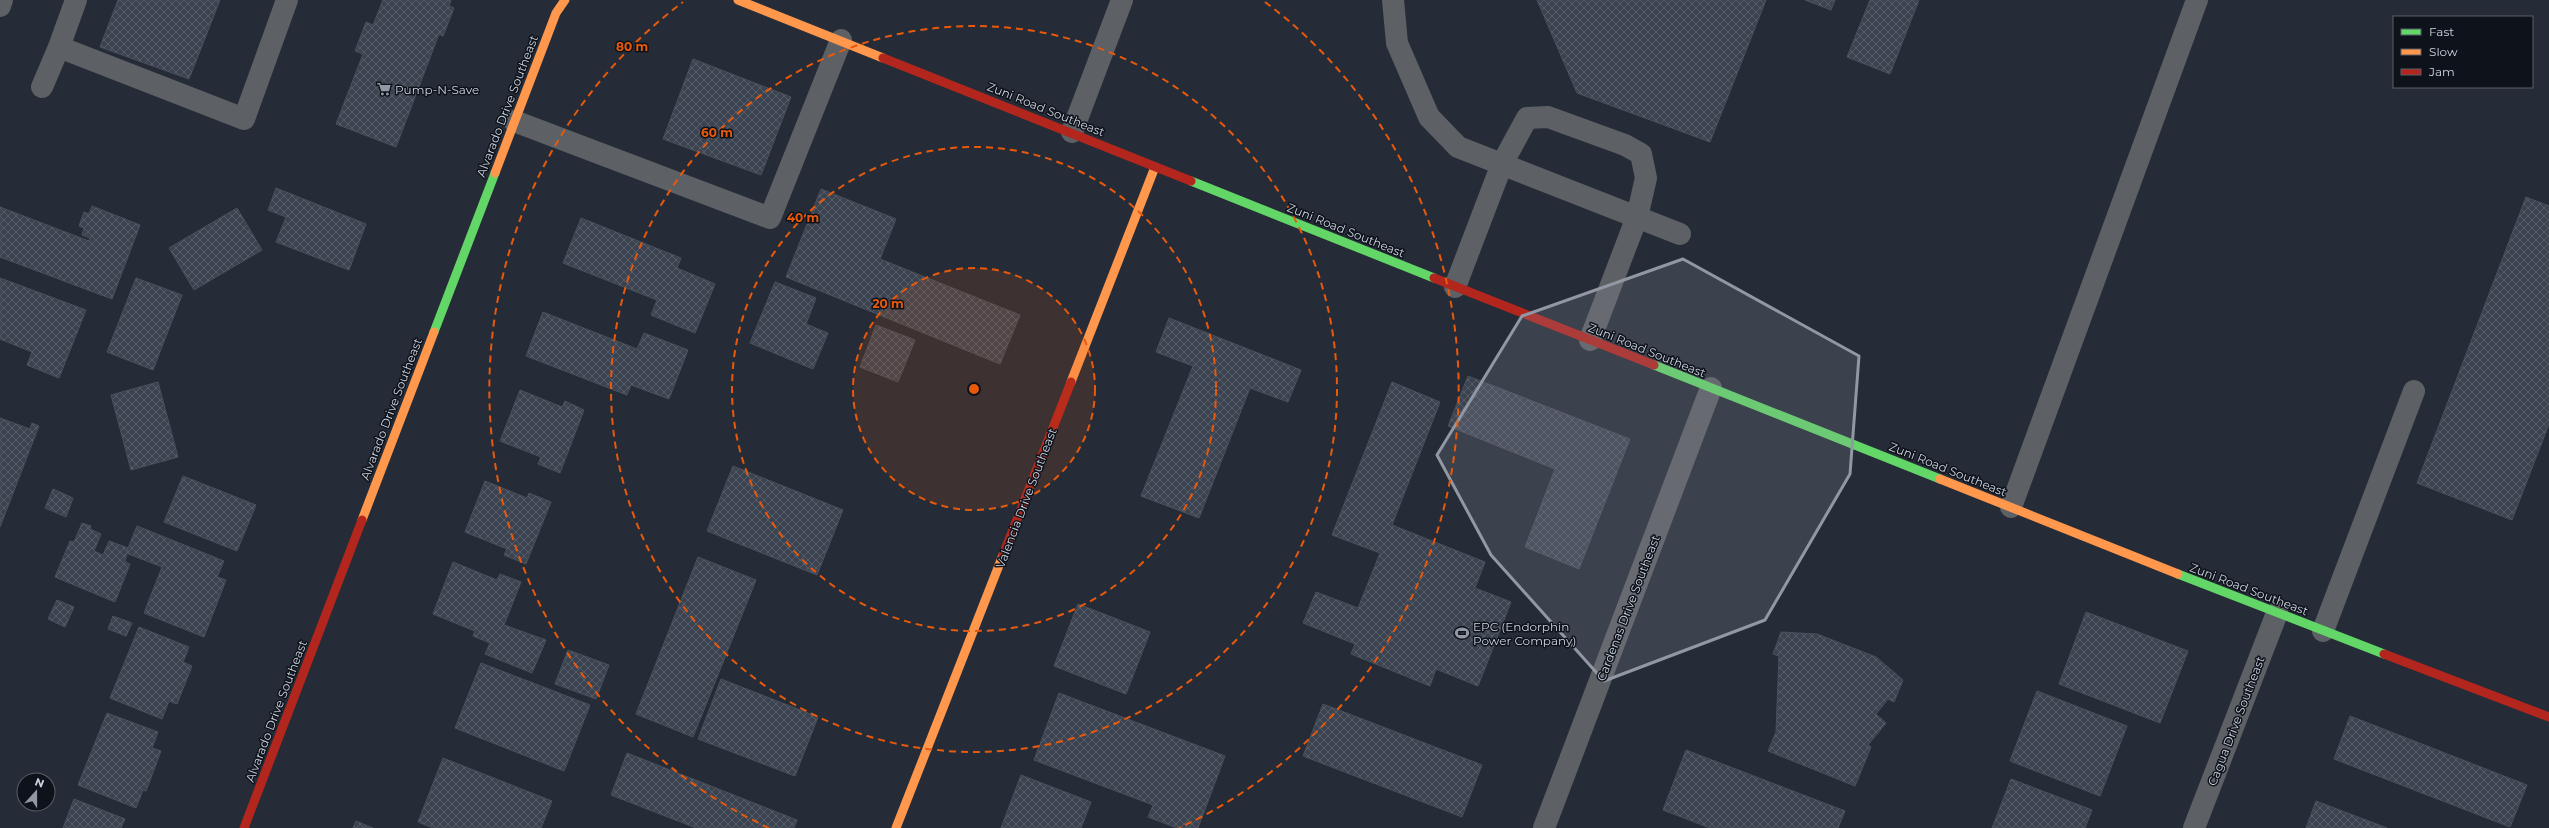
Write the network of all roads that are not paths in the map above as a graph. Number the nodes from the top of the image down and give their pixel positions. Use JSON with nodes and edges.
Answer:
{"nodes":[{"id":1,"x":2,"y":0,"type":"edge"},
{"id":2,"x":76,"y":0,"type":"edge"},
{"id":3,"x":287,"y":0,"type":"edge"},
{"id":4,"x":565,"y":0,"type":"edge"},
{"id":5,"x":738,"y":0,"type":"edge"},
{"id":6,"x":1122,"y":0,"type":"edge"},
{"id":7,"x":1393,"y":0,"type":"edge"},
{"id":8,"x":2197,"y":0,"type":"edge"},
{"id":9,"x":0,"y":6,"type":"edge"},
{"id":10,"x":841,"y":40,"type":"junction"},
{"id":11,"x":59,"y":47,"type":"junction"},
{"id":12,"x":42,"y":87,"type":"dead end"},
{"id":13,"x":514,"y":121,"type":"junction"},
{"id":14,"x":1072,"y":132,"type":"junction"},
{"id":15,"x":1502,"y":164,"type":"junction"},
{"id":16,"x":1155,"y":167,"type":"junction"},
{"id":17,"x":1637,"y":217,"type":"junction"},
{"id":18,"x":1680,"y":234,"type":"dead end"},
{"id":19,"x":1455,"y":287,"type":"junction"},
{"id":20,"x":1590,"y":340,"type":"junction"},
{"id":21,"x":1711,"y":388,"type":"junction"},
{"id":22,"x":2414,"y":391,"type":"dead end"},
{"id":23,"x":2010,"y":507,"type":"junction"},
{"id":24,"x":2277,"y":613,"type":"junction"},
{"id":25,"x":2323,"y":631,"type":"junction"},
{"id":26,"x":2549,"y":716,"type":"edge"},
{"id":27,"x":244,"y":828,"type":"edge"},
{"id":28,"x":896,"y":828,"type":"edge"},
{"id":29,"x":1544,"y":828,"type":"edge"},
{"id":30,"x":2194,"y":828,"type":"edge"}],
"edges":[{"from":1,"to":9,"type":"street"},
{"from":2,"to":11,"type":"street"},
{"from":3,"to":11,"type":"street"},
{"from":4,"to":13,"type":"street","name":"Alvarado Drive Southeast"},
{"from":5,"to":10,"type":"street","name":"Zuni Road Southeast"},
{"from":6,"to":14,"type":"street"},
{"from":7,"to":15,"type":"street"},
{"from":8,"to":23,"type":"street"},
{"from":10,"to":13,"type":"street"},
{"from":10,"to":14,"type":"street","name":"Zuni Road Southeast"},
{"from":11,"to":12,"type":"street"},
{"from":13,"to":27,"type":"street","name":"Alvarado Drive Southeast"},
{"from":14,"to":16,"type":"street","name":"Zuni Road Southeast"},
{"from":15,"to":17,"type":"street"},
{"from":15,"to":17,"type":"street"},
{"from":15,"to":19,"type":"street"},
{"from":16,"to":19,"type":"street","name":"Zuni Road Southeast"},
{"from":16,"to":28,"type":"street","name":"Valencia Drive Southeast"},
{"from":17,"to":18,"type":"street"},
{"from":17,"to":20,"type":"street"},
{"from":19,"to":20,"type":"street","name":"Zuni Road Southeast"},
{"from":20,"to":21,"type":"street","name":"Zuni Road Southeast"},
{"from":21,"to":23,"type":"street","name":"Zuni Road Southeast"},
{"from":21,"to":29,"type":"street","name":"Cardenas Drive Southeast"},
{"from":22,"to":25,"type":"street"},
{"from":23,"to":24,"type":"street","name":"Zuni Road Southeast"},
{"from":24,"to":25,"type":"street","name":"Zuni Road Southeast"},
{"from":24,"to":30,"type":"street","name":"Cagua Drive Southeast"},
{"from":25,"to":26,"type":"street","name":"Zuni Road Southeast"}]}
